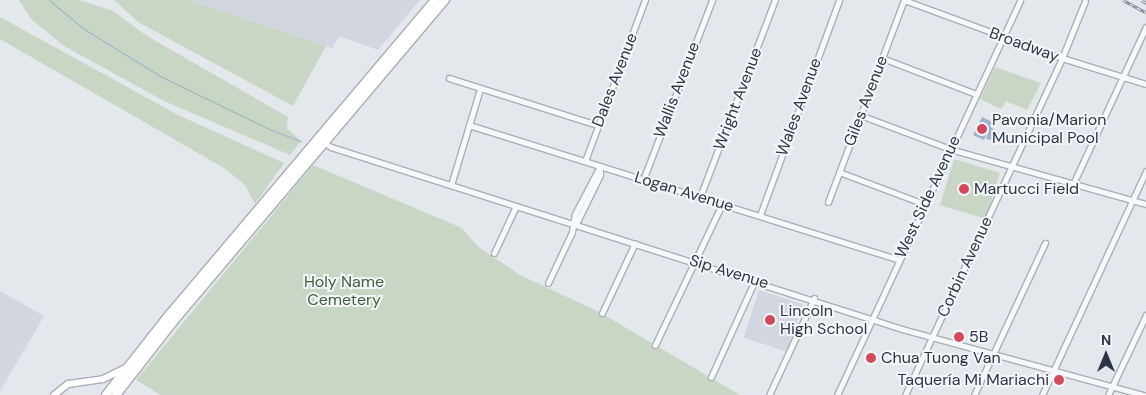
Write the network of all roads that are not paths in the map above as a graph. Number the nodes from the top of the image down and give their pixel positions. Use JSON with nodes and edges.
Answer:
{"nodes":[{"id":1,"x":435,"y":0,"type":"edge"},
{"id":2,"x":444,"y":0,"type":"edge"},
{"id":3,"x":645,"y":0,"type":"edge"},
{"id":4,"x":712,"y":0,"type":"edge"},
{"id":5,"x":775,"y":0,"type":"edge"},
{"id":6,"x":839,"y":0,"type":"edge"},
{"id":7,"x":904,"y":0,"type":"edge"},
{"id":8,"x":1020,"y":0,"type":"edge"},
{"id":9,"x":1085,"y":1,"type":"edge"},
{"id":10,"x":1146,"y":27,"type":"edge"},
{"id":11,"x":1003,"y":38,"type":"junction"},
{"id":12,"x":882,"y":58,"type":"junction"},
{"id":13,"x":1062,"y":58,"type":"junction"},
{"id":14,"x":1124,"y":76,"type":"junction"},
{"id":15,"x":449,"y":78,"type":"dead end"},
{"id":16,"x":1146,"y":84,"type":"edge"},
{"id":17,"x":480,"y":88,"type":"junction"},
{"id":18,"x":976,"y":94,"type":"junction"},
{"id":19,"x":860,"y":115,"type":"junction"},
{"id":20,"x":469,"y":125,"type":"junction"},
{"id":21,"x":598,"y":125,"type":"junction"},
{"id":22,"x":321,"y":140,"type":"junction"},
{"id":23,"x":950,"y":149,"type":"junction"},
{"id":24,"x":584,"y":161,"type":"junction"},
{"id":25,"x":600,"y":166,"type":"junction"},
{"id":26,"x":1011,"y":167,"type":"junction"},
{"id":27,"x":1146,"y":171,"type":"edge"},
{"id":28,"x":839,"y":172,"type":"junction"},
{"id":29,"x":643,"y":180,"type":"junction"},
{"id":30,"x":1073,"y":184,"type":"junction"},
{"id":31,"x":451,"y":185,"type":"junction"},
{"id":32,"x":700,"y":198,"type":"junction"},
{"id":33,"x":1133,"y":200,"type":"junction"},
{"id":34,"x":828,"y":202,"type":"dead end"},
{"id":35,"x":722,"y":204,"type":"junction"},
{"id":36,"x":924,"y":204,"type":"junction"},
{"id":37,"x":1146,"y":204,"type":"edge"},
{"id":38,"x":516,"y":206,"type":"junction"},
{"id":39,"x":760,"y":215,"type":"junction"},
{"id":40,"x":575,"y":224,"type":"junction"},
{"id":41,"x":635,"y":243,"type":"junction"},
{"id":42,"x":1045,"y":243,"type":"dead end"},
{"id":43,"x":494,"y":253,"type":"dead end"},
{"id":44,"x":899,"y":260,"type":"junction"},
{"id":45,"x":695,"y":261,"type":"junction"},
{"id":46,"x":756,"y":280,"type":"junction"},
{"id":47,"x":548,"y":284,"type":"dead end"},
{"id":48,"x":814,"y":298,"type":"junction"},
{"id":49,"x":602,"y":313,"type":"dead end"},
{"id":50,"x":1146,"y":314,"type":"edge"},
{"id":51,"x":872,"y":318,"type":"junction"},
{"id":52,"x":932,"y":337,"type":"junction"},
{"id":53,"x":655,"y":345,"type":"dead end"},
{"id":54,"x":994,"y":353,"type":"junction"},
{"id":55,"x":127,"y":367,"type":"junction"},
{"id":56,"x":1054,"y":370,"type":"junction"},
{"id":57,"x":711,"y":377,"type":"dead end"},
{"id":58,"x":1113,"y":386,"type":"junction"},
{"id":59,"x":54,"y":395,"type":"edge"},
{"id":60,"x":106,"y":395,"type":"edge"},
{"id":61,"x":116,"y":395,"type":"edge"},
{"id":62,"x":769,"y":395,"type":"edge"},
{"id":63,"x":837,"y":395,"type":"edge"},
{"id":64,"x":905,"y":395,"type":"edge"},
{"id":65,"x":974,"y":395,"type":"edge"},
{"id":66,"x":1042,"y":395,"type":"edge"},
{"id":67,"x":1108,"y":395,"type":"edge"},
{"id":68,"x":1144,"y":395,"type":"edge"}],
"edges":[{"from":1,"to":22,"type":"highway"},
{"from":2,"to":22,"type":"highway"},
{"from":3,"to":21,"type":"street","name":"Dales Avenue"},
{"from":4,"to":29,"type":"street","name":"Wallis Avenue"},
{"from":5,"to":32,"type":"street","name":"Wright Avenue"},
{"from":6,"to":39,"type":"street","name":"Wales Avenue"},
{"from":7,"to":11,"type":"street","name":"Broadway"},
{"from":7,"to":12,"type":"street","name":"Giles Avenue"},
{"from":8,"to":11,"type":"street","name":"West Side Avenue"},
{"from":9,"to":13,"type":"street","name":"Corbin Avenue"},
{"from":10,"to":14,"type":"street"},
{"from":11,"to":13,"type":"street","name":"Broadway"},
{"from":11,"to":18,"type":"street","name":"West Side Avenue"},
{"from":12,"to":18,"type":"street"},
{"from":12,"to":19,"type":"street","name":"Giles Avenue"},
{"from":13,"to":14,"type":"street","name":"Broadway"},
{"from":13,"to":26,"type":"street","name":"Corbin Avenue"},
{"from":14,"to":16,"type":"street","name":"Broadway"},
{"from":14,"to":30,"type":"street"},
{"from":15,"to":17,"type":"street"},
{"from":17,"to":20,"type":"street"},
{"from":17,"to":21,"type":"street"},
{"from":18,"to":23,"type":"street","name":"West Side Avenue"},
{"from":19,"to":23,"type":"street"},
{"from":19,"to":28,"type":"street","name":"Giles Avenue"},
{"from":20,"to":24,"type":"street","name":"Logan Avenue"},
{"from":20,"to":31,"type":"street"},
{"from":21,"to":24,"type":"street","name":"Dales Avenue"},
{"from":22,"to":31,"type":"street","name":"Sip Avenue"},
{"from":22,"to":55,"type":"highway"},
{"from":22,"to":61,"type":"highway"},
{"from":23,"to":26,"type":"street"},
{"from":23,"to":36,"type":"street","name":"West Side Avenue"},
{"from":24,"to":25,"type":"street","name":"Logan Avenue"},
{"from":25,"to":29,"type":"street","name":"Logan Avenue"},
{"from":25,"to":40,"type":"street"},
{"from":26,"to":30,"type":"street"},
{"from":26,"to":52,"type":"street","name":"Corbin Avenue"},
{"from":27,"to":33,"type":"street"},
{"from":28,"to":34,"type":"street","name":"Giles Avenue"},
{"from":28,"to":36,"type":"street"},
{"from":29,"to":32,"type":"street","name":"Logan Avenue"},
{"from":30,"to":33,"type":"street"},
{"from":31,"to":38,"type":"street","name":"Sip Avenue"},
{"from":32,"to":35,"type":"street","name":"Logan Avenue"},
{"from":33,"to":37,"type":"street"},
{"from":33,"to":56,"type":"street"},
{"from":35,"to":39,"type":"street","name":"Logan Avenue"},
{"from":35,"to":45,"type":"street"},
{"from":36,"to":44,"type":"street","name":"West Side Avenue"},
{"from":38,"to":40,"type":"street","name":"Sip Avenue"},
{"from":38,"to":43,"type":"street"},
{"from":39,"to":44,"type":"street","name":"Logan Avenue"},
{"from":40,"to":41,"type":"street","name":"Sip Avenue"},
{"from":40,"to":47,"type":"street"},
{"from":41,"to":45,"type":"street","name":"Sip Avenue"},
{"from":41,"to":49,"type":"street"},
{"from":42,"to":54,"type":"street"},
{"from":44,"to":51,"type":"street","name":"West Side Avenue"},
{"from":45,"to":46,"type":"street","name":"Sip Avenue"},
{"from":45,"to":53,"type":"street"},
{"from":46,"to":48,"type":"street","name":"Sip Avenue"},
{"from":46,"to":57,"type":"street"},
{"from":48,"to":51,"type":"street","name":"Sip Avenue"},
{"from":48,"to":62,"type":"street"},
{"from":50,"to":58,"type":"street"},
{"from":51,"to":52,"type":"street","name":"Sip Avenue"},
{"from":51,"to":63,"type":"street","name":"West Side Avenue"},
{"from":52,"to":54,"type":"street","name":"Sip Avenue"},
{"from":52,"to":64,"type":"street","name":"Corbin Avenue"},
{"from":54,"to":56,"type":"street","name":"Sip Avenue"},
{"from":54,"to":65,"type":"street"},
{"from":55,"to":59,"type":"main road"},
{"from":55,"to":60,"type":"highway"},
{"from":56,"to":58,"type":"street","name":"Sip Avenue"},
{"from":56,"to":66,"type":"street"},
{"from":58,"to":67,"type":"street"},
{"from":58,"to":68,"type":"street","name":"Sip Avenue"}]}
